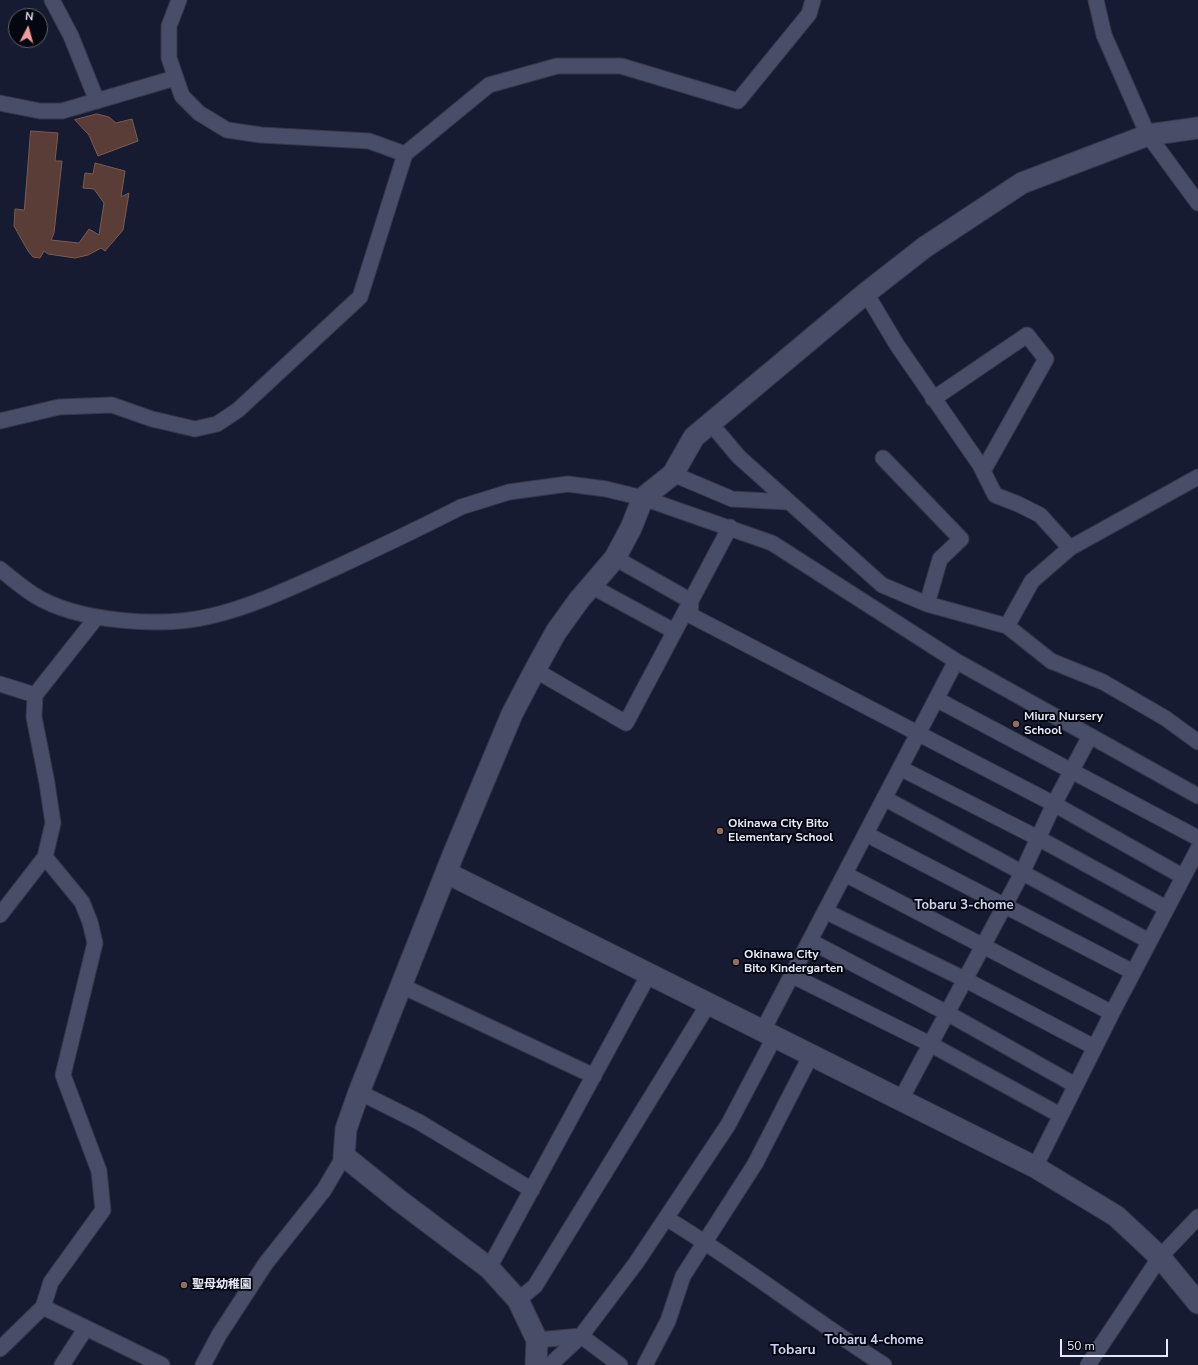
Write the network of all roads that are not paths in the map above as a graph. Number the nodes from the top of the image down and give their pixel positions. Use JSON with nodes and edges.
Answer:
{"nodes":[{"id":1,"x":52,"y":0,"type":"edge"},
{"id":2,"x":179,"y":0,"type":"edge"},
{"id":3,"x":813,"y":0,"type":"edge"},
{"id":4,"x":1096,"y":0,"type":"edge"},
{"id":5,"x":175,"y":78,"type":"junction"},
{"id":6,"x":97,"y":101,"type":"junction"},
{"id":7,"x":0,"y":103,"type":"edge"},
{"id":8,"x":1198,"y":128,"type":"edge"},
{"id":9,"x":1148,"y":135,"type":"junction"},
{"id":10,"x":406,"y":154,"type":"junction"},
{"id":11,"x":1198,"y":203,"type":"edge"},
{"id":12,"x":866,"y":293,"type":"junction"},
{"id":13,"x":933,"y":399,"type":"junction"},
{"id":14,"x":0,"y":421,"type":"edge"},
{"id":15,"x":711,"y":424,"type":"junction"},
{"id":16,"x":883,"y":458,"type":"dead end"},
{"id":17,"x":983,"y":471,"type":"junction"},
{"id":18,"x":673,"y":474,"type":"junction"},
{"id":19,"x":1198,"y":477,"type":"edge"},
{"id":20,"x":643,"y":498,"type":"junction"},
{"id":21,"x":788,"y":502,"type":"junction"},
{"id":22,"x":730,"y":527,"type":"junction"},
{"id":23,"x":1070,"y":548,"type":"junction"},
{"id":24,"x":615,"y":558,"type":"junction"},
{"id":25,"x":0,"y":569,"type":"edge"},
{"id":26,"x":591,"y":586,"type":"junction"},
{"id":27,"x":691,"y":600,"type":"junction"},
{"id":28,"x":927,"y":604,"type":"junction"},
{"id":29,"x":96,"y":618,"type":"junction"},
{"id":30,"x":1007,"y":626,"type":"junction"},
{"id":31,"x":674,"y":631,"type":"junction"},
{"id":32,"x":956,"y":661,"type":"junction"},
{"id":33,"x":535,"y":670,"type":"junction"},
{"id":34,"x":0,"y":684,"type":"edge"},
{"id":35,"x":35,"y":695,"type":"junction"},
{"id":36,"x":936,"y":699,"type":"junction"},
{"id":37,"x":917,"y":734,"type":"junction"},
{"id":38,"x":1090,"y":736,"type":"junction"},
{"id":39,"x":1198,"y":742,"type":"edge"},
{"id":40,"x":900,"y":768,"type":"junction"},
{"id":41,"x":1071,"y":772,"type":"junction"},
{"id":42,"x":1198,"y":796,"type":"edge"},
{"id":43,"x":884,"y":798,"type":"junction"},
{"id":44,"x":1054,"y":804,"type":"junction"},
{"id":45,"x":866,"y":834,"type":"junction"},
{"id":46,"x":1038,"y":838,"type":"junction"},
{"id":47,"x":1198,"y":838,"type":"edge"},
{"id":48,"x":1198,"y":849,"type":"edge"},
{"id":49,"x":45,"y":857,"type":"junction"},
{"id":50,"x":447,"y":873,"type":"junction"},
{"id":51,"x":1022,"y":873,"type":"junction"},
{"id":52,"x":844,"y":874,"type":"junction"},
{"id":53,"x":1182,"y":876,"type":"junction"},
{"id":54,"x":1004,"y":907,"type":"junction"},
{"id":55,"x":1166,"y":908,"type":"junction"},
{"id":56,"x":825,"y":911,"type":"junction"},
{"id":57,"x":0,"y":915,"type":"edge"},
{"id":58,"x":810,"y":941,"type":"junction"},
{"id":59,"x":1149,"y":941,"type":"junction"},
{"id":60,"x":983,"y":945,"type":"junction"},
{"id":61,"x":1133,"y":972,"type":"junction"},
{"id":62,"x":649,"y":974,"type":"junction"},
{"id":63,"x":792,"y":976,"type":"junction"},
{"id":64,"x":964,"y":979,"type":"junction"},
{"id":65,"x":402,"y":986,"type":"junction"},
{"id":66,"x":709,"y":1004,"type":"junction"},
{"id":67,"x":947,"y":1013,"type":"junction"},
{"id":68,"x":1112,"y":1013,"type":"junction"},
{"id":69,"x":769,"y":1033,"type":"junction"},
{"id":70,"x":930,"y":1044,"type":"junction"},
{"id":71,"x":1094,"y":1047,"type":"junction"},
{"id":72,"x":811,"y":1055,"type":"junction"},
{"id":73,"x":594,"y":1076,"type":"junction"},
{"id":74,"x":1075,"y":1085,"type":"junction"},
{"id":75,"x":359,"y":1092,"type":"junction"},
{"id":76,"x":900,"y":1101,"type":"junction"},
{"id":77,"x":1060,"y":1115,"type":"junction"},
{"id":78,"x":344,"y":1156,"type":"junction"},
{"id":79,"x":1034,"y":1167,"type":"junction"},
{"id":80,"x":532,"y":1190,"type":"junction"},
{"id":81,"x":1198,"y":1217,"type":"edge"},
{"id":82,"x":666,"y":1218,"type":"junction"},
{"id":83,"x":705,"y":1242,"type":"junction"},
{"id":84,"x":1160,"y":1257,"type":"junction"},
{"id":85,"x":489,"y":1268,"type":"junction"},
{"id":86,"x":518,"y":1300,"type":"junction"},
{"id":87,"x":1198,"y":1303,"type":"edge"},
{"id":88,"x":43,"y":1307,"type":"junction"},
{"id":89,"x":86,"y":1328,"type":"junction"},
{"id":90,"x":581,"y":1336,"type":"junction"},
{"id":91,"x":537,"y":1340,"type":"junction"},
{"id":92,"x":0,"y":1349,"type":"edge"},
{"id":93,"x":62,"y":1365,"type":"edge"},
{"id":94,"x":162,"y":1365,"type":"edge"},
{"id":95,"x":203,"y":1365,"type":"edge"},
{"id":96,"x":536,"y":1365,"type":"edge"},
{"id":97,"x":550,"y":1365,"type":"edge"},
{"id":98,"x":620,"y":1365,"type":"edge"},
{"id":99,"x":645,"y":1365,"type":"edge"},
{"id":100,"x":884,"y":1365,"type":"edge"},
{"id":101,"x":1088,"y":1365,"type":"edge"}],
"edges":[{"from":1,"to":6,"type":"street"},
{"from":2,"to":5,"type":"street"},
{"from":3,"to":10,"type":"street"},
{"from":4,"to":9,"type":"street"},
{"from":5,"to":6,"type":"street"},
{"from":5,"to":10,"type":"street"},
{"from":6,"to":7,"type":"street"},
{"from":8,"to":9,"type":"street"},
{"from":9,"to":11,"type":"street"},
{"from":9,"to":12,"type":"street"},
{"from":10,"to":14,"type":"street"},
{"from":12,"to":13,"type":"street"},
{"from":12,"to":15,"type":"street"},
{"from":13,"to":17,"type":"street"},
{"from":13,"to":17,"type":"street"},
{"from":15,"to":18,"type":"street"},
{"from":15,"to":21,"type":"street"},
{"from":16,"to":28,"type":"street"},
{"from":17,"to":23,"type":"street"},
{"from":18,"to":20,"type":"street"},
{"from":18,"to":21,"type":"street"},
{"from":19,"to":23,"type":"street"},
{"from":20,"to":22,"type":"street"},
{"from":20,"to":24,"type":"street"},
{"from":20,"to":29,"type":"street"},
{"from":21,"to":28,"type":"street"},
{"from":22,"to":27,"type":"street"},
{"from":22,"to":32,"type":"street"},
{"from":23,"to":30,"type":"street"},
{"from":24,"to":26,"type":"street"},
{"from":24,"to":27,"type":"street"},
{"from":25,"to":29,"type":"street"},
{"from":26,"to":31,"type":"street"},
{"from":26,"to":33,"type":"street"},
{"from":27,"to":31,"type":"street"},
{"from":27,"to":37,"type":"street"},
{"from":28,"to":30,"type":"street"},
{"from":29,"to":35,"type":"street"},
{"from":30,"to":39,"type":"street"},
{"from":31,"to":33,"type":"street"},
{"from":32,"to":36,"type":"street"},
{"from":32,"to":38,"type":"street"},
{"from":33,"to":50,"type":"street"},
{"from":34,"to":35,"type":"street"},
{"from":35,"to":49,"type":"street"},
{"from":36,"to":37,"type":"street"},
{"from":36,"to":41,"type":"street"},
{"from":37,"to":40,"type":"street"},
{"from":37,"to":44,"type":"street"},
{"from":38,"to":41,"type":"street"},
{"from":38,"to":42,"type":"street"},
{"from":40,"to":43,"type":"street"},
{"from":40,"to":46,"type":"street"},
{"from":41,"to":44,"type":"street"},
{"from":41,"to":47,"type":"street"},
{"from":43,"to":45,"type":"street"},
{"from":43,"to":51,"type":"street"},
{"from":44,"to":46,"type":"street"},
{"from":44,"to":53,"type":"street"},
{"from":45,"to":52,"type":"street"},
{"from":45,"to":54,"type":"street"},
{"from":46,"to":51,"type":"street"},
{"from":46,"to":55,"type":"street"},
{"from":48,"to":53,"type":"street"},
{"from":49,"to":57,"type":"street"},
{"from":49,"to":88,"type":"street"},
{"from":50,"to":62,"type":"street"},
{"from":50,"to":65,"type":"street"},
{"from":51,"to":54,"type":"street"},
{"from":51,"to":59,"type":"street"},
{"from":52,"to":56,"type":"street"},
{"from":52,"to":60,"type":"street"},
{"from":53,"to":55,"type":"street"},
{"from":54,"to":60,"type":"street"},
{"from":54,"to":61,"type":"street"},
{"from":55,"to":59,"type":"street"},
{"from":56,"to":58,"type":"street"},
{"from":56,"to":64,"type":"street"},
{"from":58,"to":63,"type":"street"},
{"from":58,"to":67,"type":"street"},
{"from":59,"to":61,"type":"street"},
{"from":60,"to":64,"type":"street"},
{"from":60,"to":68,"type":"street"},
{"from":61,"to":68,"type":"street"},
{"from":62,"to":66,"type":"street"},
{"from":62,"to":73,"type":"street"},
{"from":63,"to":69,"type":"street"},
{"from":63,"to":70,"type":"street"},
{"from":64,"to":67,"type":"street"},
{"from":64,"to":71,"type":"street"},
{"from":65,"to":73,"type":"street"},
{"from":65,"to":75,"type":"street"},
{"from":66,"to":69,"type":"street"},
{"from":66,"to":86,"type":"street"},
{"from":67,"to":70,"type":"street"},
{"from":67,"to":74,"type":"street"},
{"from":68,"to":71,"type":"street"},
{"from":69,"to":72,"type":"street"},
{"from":69,"to":82,"type":"street"},
{"from":70,"to":76,"type":"street"},
{"from":70,"to":77,"type":"street"},
{"from":71,"to":74,"type":"street"},
{"from":72,"to":76,"type":"street"},
{"from":72,"to":83,"type":"street"},
{"from":73,"to":80,"type":"street"},
{"from":74,"to":77,"type":"street"},
{"from":75,"to":78,"type":"street"},
{"from":75,"to":80,"type":"street"},
{"from":76,"to":79,"type":"street"},
{"from":77,"to":79,"type":"street"},
{"from":78,"to":85,"type":"street"},
{"from":78,"to":95,"type":"street"},
{"from":79,"to":84,"type":"street"},
{"from":80,"to":85,"type":"street"},
{"from":81,"to":84,"type":"street"},
{"from":82,"to":83,"type":"street"},
{"from":82,"to":90,"type":"street"},
{"from":83,"to":99,"type":"street"},
{"from":83,"to":100,"type":"street"},
{"from":84,"to":87,"type":"street"},
{"from":84,"to":101,"type":"street"},
{"from":85,"to":86,"type":"street"},
{"from":86,"to":91,"type":"street"},
{"from":88,"to":89,"type":"street"},
{"from":88,"to":92,"type":"street"},
{"from":89,"to":93,"type":"street"},
{"from":89,"to":94,"type":"street"},
{"from":90,"to":91,"type":"street"},
{"from":90,"to":97,"type":"street"},
{"from":90,"to":98,"type":"street"},
{"from":91,"to":96,"type":"street"}]}
